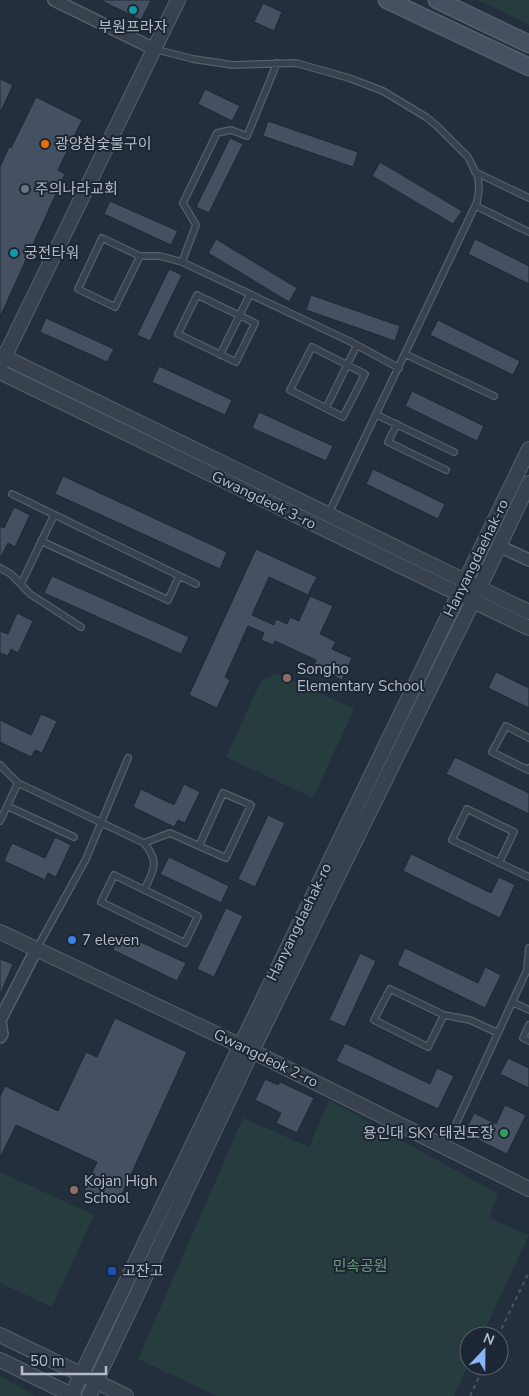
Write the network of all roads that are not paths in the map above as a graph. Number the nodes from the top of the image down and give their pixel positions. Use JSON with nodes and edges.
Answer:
{"nodes":[{"id":1,"x":54,"y":0,"type":"edge"},
{"id":2,"x":178,"y":0,"type":"edge"},
{"id":3,"x":387,"y":0,"type":"edge"},
{"id":4,"x":437,"y":0,"type":"edge"},
{"id":5,"x":529,"y":44,"type":"edge"},
{"id":6,"x":154,"y":49,"type":"junction"},
{"id":7,"x":277,"y":64,"type":"junction"},
{"id":8,"x":529,"y":67,"type":"edge"},
{"id":9,"x":475,"y":172,"type":"junction"},
{"id":10,"x":529,"y":198,"type":"edge"},
{"id":11,"x":476,"y":206,"type":"junction"},
{"id":12,"x":529,"y":232,"type":"edge"},
{"id":13,"x":140,"y":256,"type":"junction"},
{"id":14,"x":182,"y":262,"type":"junction"},
{"id":15,"x":250,"y":294,"type":"junction"},
{"id":16,"x":239,"y":315,"type":"junction"},
{"id":17,"x":357,"y":346,"type":"junction"},
{"id":18,"x":406,"y":354,"type":"junction"},
{"id":19,"x":220,"y":355,"type":"junction"},
{"id":20,"x":2,"y":360,"type":"edge"},
{"id":21,"x":347,"y":365,"type":"junction"},
{"id":22,"x":399,"y":368,"type":"junction"},
{"id":23,"x":0,"y":372,"type":"edge"},
{"id":24,"x":494,"y":396,"type":"dead end"},
{"id":25,"x":326,"y":408,"type":"junction"},
{"id":26,"x":376,"y":415,"type":"junction"},
{"id":27,"x":396,"y":424,"type":"junction"},
{"id":28,"x":529,"y":449,"type":"edge"},
{"id":29,"x":454,"y":452,"type":"dead end"},
{"id":30,"x":446,"y":470,"type":"dead end"},
{"id":31,"x":529,"y":483,"type":"edge"},
{"id":32,"x":12,"y":494,"type":"dead end"},
{"id":33,"x":54,"y":514,"type":"junction"},
{"id":34,"x":328,"y":514,"type":"junction"},
{"id":35,"x":41,"y":541,"type":"junction"},
{"id":36,"x":499,"y":546,"type":"junction"},
{"id":37,"x":529,"y":560,"type":"edge"},
{"id":38,"x":0,"y":568,"type":"edge"},
{"id":39,"x":180,"y":576,"type":"junction"},
{"id":40,"x":465,"y":581,"type":"junction"},
{"id":41,"x":21,"y":584,"type":"junction"},
{"id":42,"x":196,"y":584,"type":"dead end"},
{"id":43,"x":480,"y":588,"type":"junction"},
{"id":44,"x":458,"y":594,"type":"junction"},
{"id":45,"x":473,"y":601,"type":"junction"},
{"id":46,"x":529,"y":612,"type":"edge"},
{"id":47,"x":81,"y":627,"type":"dead end"},
{"id":48,"x":529,"y":628,"type":"edge"},
{"id":49,"x":529,"y":738,"type":"edge"},
{"id":50,"x":128,"y":758,"type":"dead end"},
{"id":51,"x":0,"y":765,"type":"edge"},
{"id":52,"x":529,"y":768,"type":"edge"},
{"id":53,"x":18,"y":784,"type":"junction"},
{"id":54,"x":7,"y":806,"type":"junction"},
{"id":55,"x":0,"y":821,"type":"edge"},
{"id":56,"x":101,"y":823,"type":"junction"},
{"id":57,"x":74,"y":837,"type":"dead end"},
{"id":58,"x":144,"y":843,"type":"junction"},
{"id":59,"x":199,"y":846,"type":"junction"},
{"id":60,"x":500,"y":863,"type":"junction"},
{"id":61,"x":529,"y":877,"type":"edge"},
{"id":62,"x":144,"y":890,"type":"junction"},
{"id":63,"x":0,"y":932,"type":"edge"},
{"id":64,"x":529,"y":948,"type":"edge"},
{"id":65,"x":36,"y":950,"type":"junction"},
{"id":66,"x":512,"y":1002,"type":"junction"},
{"id":67,"x":529,"y":1010,"type":"edge"},
{"id":68,"x":444,"y":1015,"type":"junction"},
{"id":69,"x":0,"y":1021,"type":"edge"},
{"id":70,"x":529,"y":1025,"type":"edge"},
{"id":71,"x":498,"y":1033,"type":"junction"},
{"id":72,"x":0,"y":1037,"type":"edge"},
{"id":73,"x":529,"y":1041,"type":"edge"},
{"id":74,"x":246,"y":1048,"type":"junction"},
{"id":75,"x":450,"y":1137,"type":"dead end"},
{"id":76,"x":529,"y":1189,"type":"edge"},
{"id":77,"x":0,"y":1335,"type":"edge"},
{"id":78,"x":0,"y":1360,"type":"edge"},
{"id":79,"x":81,"y":1374,"type":"junction"},
{"id":80,"x":96,"y":1382,"type":"junction"},
{"id":81,"x":72,"y":1396,"type":"edge"},
{"id":82,"x":89,"y":1396,"type":"edge"},
{"id":83,"x":126,"y":1396,"type":"edge"}],
"edges":[{"from":1,"to":6,"type":"street"},
{"from":2,"to":6,"type":"street"},
{"from":3,"to":8,"type":"main road"},
{"from":4,"to":5,"type":"main road"},
{"from":6,"to":7,"type":"lane"},
{"from":6,"to":20,"type":"street"},
{"from":7,"to":9,"type":"lane"},
{"from":7,"to":14,"type":"lane"},
{"from":9,"to":10,"type":"lane"},
{"from":9,"to":11,"type":"lane"},
{"from":11,"to":12,"type":"lane"},
{"from":11,"to":18,"type":"lane"},
{"from":13,"to":13,"type":"lane"},
{"from":13,"to":14,"type":"lane"},
{"from":14,"to":15,"type":"lane"},
{"from":15,"to":16,"type":"lane"},
{"from":15,"to":17,"type":"lane"},
{"from":16,"to":19,"type":"lane"},
{"from":16,"to":19,"type":"lane"},
{"from":16,"to":19,"type":"lane"},
{"from":17,"to":21,"type":"lane"},
{"from":17,"to":22,"type":"lane"},
{"from":18,"to":22,"type":"lane"},
{"from":18,"to":24,"type":"lane"},
{"from":20,"to":34,"type":"street","name":"Gwangdeok 3-ro"},
{"from":21,"to":25,"type":"lane"},
{"from":21,"to":25,"type":"lane"},
{"from":21,"to":25,"type":"lane"},
{"from":22,"to":26,"type":"lane"},
{"from":23,"to":44,"type":"street","name":"Gwangdeok 3-ro"},
{"from":26,"to":27,"type":"lane"},
{"from":26,"to":34,"type":"lane"},
{"from":27,"to":29,"type":"lane"},
{"from":27,"to":30,"type":"lane"},
{"from":28,"to":40,"type":"street","name":"Hanyangdaehak-ro"},
{"from":31,"to":36,"type":"street","name":"Hanyangdaehak-ro"},
{"from":32,"to":33,"type":"lane"},
{"from":33,"to":35,"type":"lane"},
{"from":33,"to":39,"type":"lane"},
{"from":34,"to":40,"type":"street","name":"Gwangdeok 3-ro"},
{"from":35,"to":39,"type":"lane"},
{"from":35,"to":41,"type":"lane"},
{"from":36,"to":37,"type":"street"},
{"from":36,"to":43,"type":"street","name":"Hanyangdaehak-ro"},
{"from":38,"to":41,"type":"lane"},
{"from":39,"to":42,"type":"lane"},
{"from":40,"to":43,"type":"street","name":"Gwangdeok 3-ro"},
{"from":40,"to":44,"type":"street","name":"Hanyangdaehak-ro"},
{"from":41,"to":47,"type":"lane"},
{"from":43,"to":45,"type":"street","name":"Hanyangdaehak-ro"},
{"from":43,"to":46,"type":"street","name":"Gwangdeok 3-ro"},
{"from":44,"to":45,"type":"street","name":"Gwangdeok 3-ro"},
{"from":44,"to":74,"type":"street","name":"Hanyangdaehak-ro"},
{"from":45,"to":48,"type":"street","name":"Gwangdeok 3-ro"},
{"from":45,"to":74,"type":"street","name":"Hanyangdaehak-ro"},
{"from":49,"to":52,"type":"lane"},
{"from":50,"to":56,"type":"lane"},
{"from":51,"to":53,"type":"lane"},
{"from":53,"to":54,"type":"lane"},
{"from":53,"to":56,"type":"lane"},
{"from":54,"to":55,"type":"lane"},
{"from":54,"to":57,"type":"lane"},
{"from":56,"to":58,"type":"lane"},
{"from":56,"to":65,"type":"lane"},
{"from":58,"to":59,"type":"lane"},
{"from":58,"to":62,"type":"lane"},
{"from":59,"to":59,"type":"lane"},
{"from":60,"to":60,"type":"lane"},
{"from":60,"to":61,"type":"lane"},
{"from":62,"to":62,"type":"lane"},
{"from":63,"to":65,"type":"street","name":"Gwangdeok 2-ro"},
{"from":64,"to":66,"type":"lane"},
{"from":65,"to":69,"type":"street"},
{"from":65,"to":74,"type":"street","name":"Gwangdeok 2-ro"},
{"from":66,"to":67,"type":"lane"},
{"from":66,"to":71,"type":"lane"},
{"from":68,"to":68,"type":"lane"},
{"from":68,"to":71,"type":"lane"},
{"from":69,"to":72,"type":"street"},
{"from":70,"to":73,"type":"lane"},
{"from":71,"to":75,"type":"lane"},
{"from":74,"to":76,"type":"street","name":"Gwangdeok 2-ro"},
{"from":74,"to":79,"type":"street","name":"Hanyangdaehak-ro"},
{"from":74,"to":80,"type":"street","name":"Hanyangdaehak-ro"},
{"from":77,"to":79,"type":"street"},
{"from":78,"to":81,"type":"street"},
{"from":79,"to":80,"type":"street"},
{"from":79,"to":81,"type":"street","name":"Hanyangdaehak-ro"},
{"from":80,"to":82,"type":"street","name":"Hanyangdaehak-ro"},
{"from":80,"to":83,"type":"street"}]}
